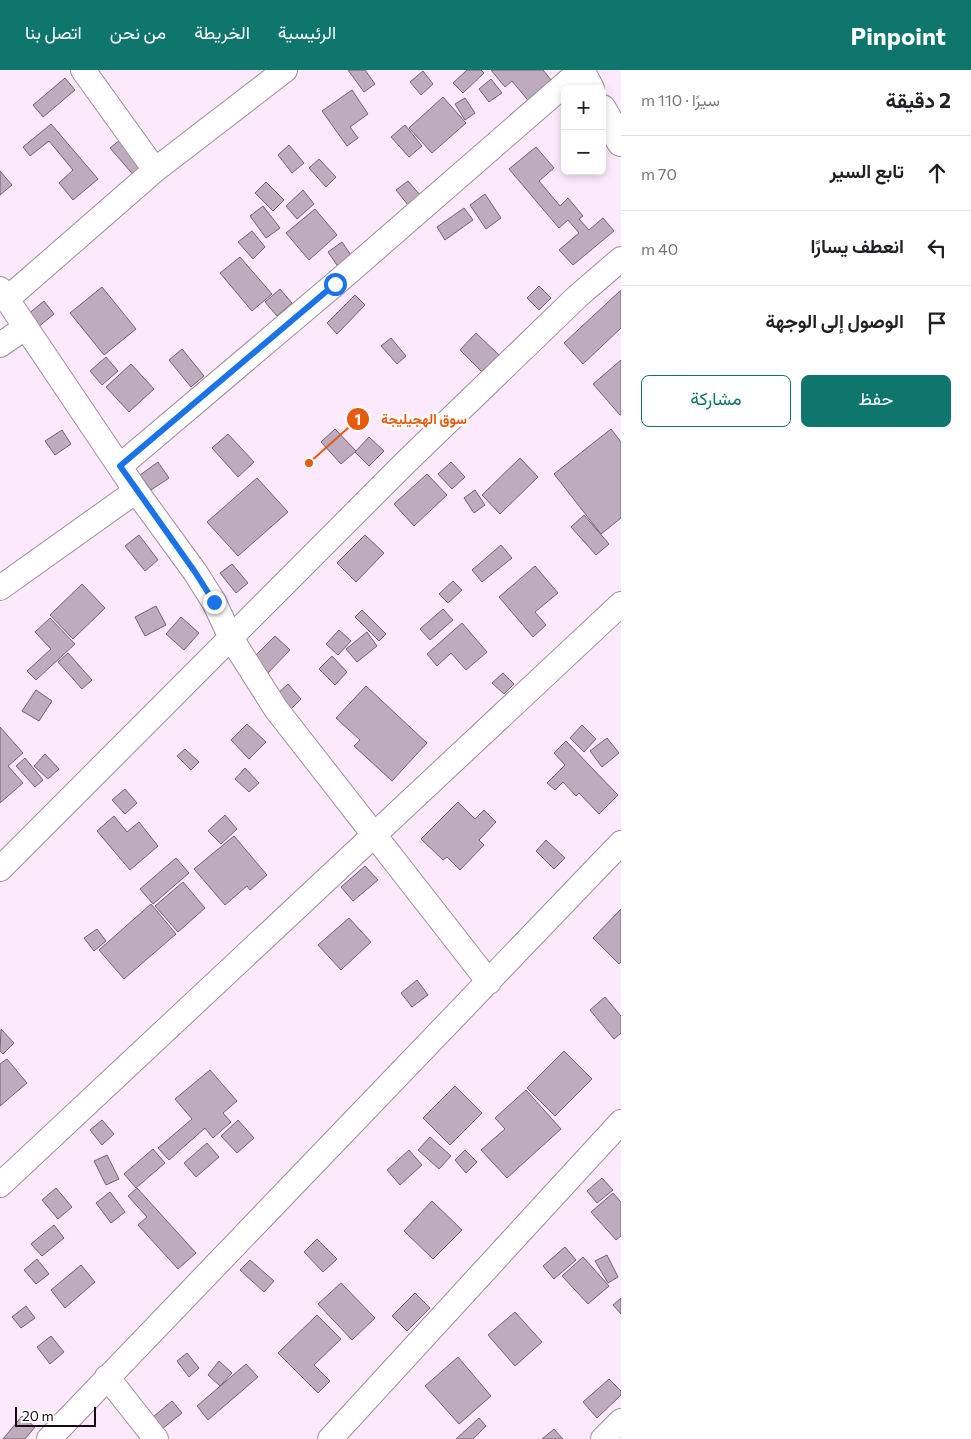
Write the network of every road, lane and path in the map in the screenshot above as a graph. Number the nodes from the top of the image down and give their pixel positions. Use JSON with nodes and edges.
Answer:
{"nodes":[{"id":1,"x":82,"y":70,"type":"edge"},
{"id":2,"x":285,"y":70,"type":"edge"},
{"id":3,"x":580,"y":70,"type":"edge"},
{"id":4,"x":588,"y":85,"type":"edge"},
{"id":5,"x":606,"y":117,"type":"edge"},
{"id":6,"x":621,"y":142,"type":"edge"},
{"id":7,"x":155,"y":170,"type":"junction"},
{"id":8,"x":621,"y":259,"type":"edge"},
{"id":9,"x":4,"y":294,"type":"edge"},
{"id":10,"x":26,"y":327,"type":"junction"},
{"id":11,"x":0,"y":345,"type":"edge"},
{"id":12,"x":120,"y":466,"type":"junction"},
{"id":13,"x":136,"y":491,"type":"junction"},
{"id":14,"x":0,"y":588,"type":"edge"},
{"id":15,"x":621,"y":604,"type":"edge"},
{"id":16,"x":231,"y":638,"type":"junction"},
{"id":17,"x":374,"y":835,"type":"junction"},
{"id":18,"x":621,"y":843,"type":"edge"},
{"id":19,"x":0,"y":869,"type":"edge"},
{"id":20,"x":489,"y":982,"type":"junction"},
{"id":21,"x":621,"y":1122,"type":"edge"},
{"id":22,"x":0,"y":1185,"type":"edge"},
{"id":23,"x":108,"y":1377,"type":"junction"},
{"id":24,"x":621,"y":1421,"type":"edge"},
{"id":25,"x":49,"y":1439,"type":"edge"},
{"id":26,"x":156,"y":1439,"type":"edge"},
{"id":27,"x":330,"y":1439,"type":"edge"},
{"id":28,"x":604,"y":1439,"type":"edge"}],
"edges":[{"from":1,"to":7,"type":"street"},
{"from":2,"to":7,"type":"street"},
{"from":3,"to":4,"type":"street"},
{"from":3,"to":12,"type":"street"},
{"from":5,"to":6,"type":"street"},
{"from":7,"to":9,"type":"street"},
{"from":8,"to":16,"type":"street"},
{"from":9,"to":10,"type":"street"},
{"from":10,"to":11,"type":"street"},
{"from":10,"to":12,"type":"street"},
{"from":12,"to":13,"type":"street"},
{"from":13,"to":14,"type":"street"},
{"from":13,"to":16,"type":"street"},
{"from":15,"to":17,"type":"street"},
{"from":16,"to":17,"type":"street"},
{"from":16,"to":19,"type":"street"},
{"from":17,"to":20,"type":"street"},
{"from":17,"to":22,"type":"street"},
{"from":18,"to":20,"type":"street"},
{"from":20,"to":23,"type":"street"},
{"from":21,"to":27,"type":"street"},
{"from":23,"to":25,"type":"street"},
{"from":23,"to":26,"type":"street"},
{"from":24,"to":28,"type":"street"}]}
